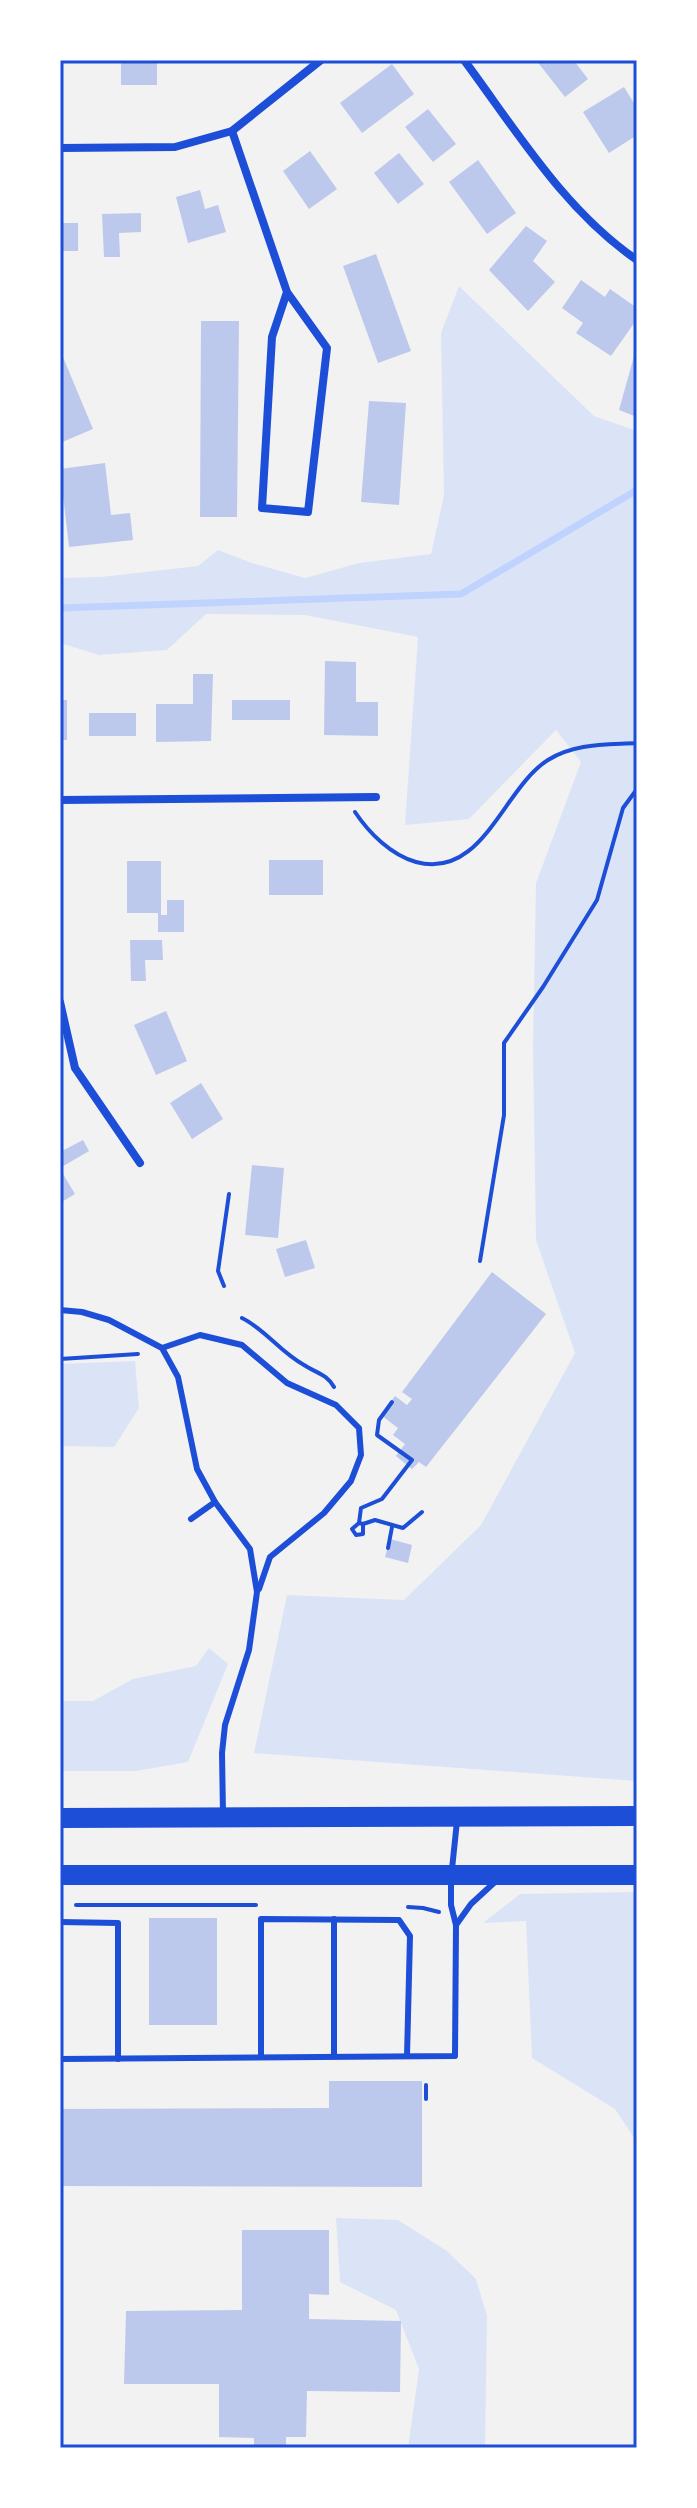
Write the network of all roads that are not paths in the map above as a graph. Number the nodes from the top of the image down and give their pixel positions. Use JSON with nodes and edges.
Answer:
{"nodes":[{"id":1,"x":321,"y":60,"type":"edge"},
{"id":2,"x":464,"y":60,"type":"edge"},
{"id":3,"x":232,"y":131,"type":"junction"},
{"id":4,"x":60,"y":148,"type":"edge"},
{"id":5,"x":637,"y":260,"type":"edge"},
{"id":6,"x":287,"y":292,"type":"junction"},
{"id":7,"x":376,"y":797,"type":"dead end"},
{"id":8,"x":60,"y":800,"type":"edge"},
{"id":9,"x":60,"y":1002,"type":"edge"},
{"id":10,"x":140,"y":1163,"type":"dead end"},
{"id":11,"x":60,"y":1310,"type":"edge"},
{"id":12,"x":163,"y":1350,"type":"junction"},
{"id":13,"x":215,"y":1502,"type":"junction"},
{"id":14,"x":191,"y":1519,"type":"dead end"},
{"id":15,"x":257,"y":1592,"type":"junction"},
{"id":16,"x":637,"y":1816,"type":"edge"},
{"id":17,"x":223,"y":1817,"type":"junction"},
{"id":18,"x":457,"y":1817,"type":"junction"},
{"id":19,"x":60,"y":1818,"type":"edge"},
{"id":20,"x":60,"y":1875,"type":"edge"},
{"id":21,"x":451,"y":1875,"type":"junction"},
{"id":22,"x":504,"y":1875,"type":"junction"},
{"id":23,"x":637,"y":1875,"type":"edge"},
{"id":24,"x":334,"y":1919,"type":"junction"},
{"id":25,"x":60,"y":1922,"type":"edge"},
{"id":26,"x":456,"y":1925,"type":"junction"},
{"id":27,"x":261,"y":2056,"type":"junction"},
{"id":28,"x":334,"y":2056,"type":"junction"},
{"id":29,"x":407,"y":2056,"type":"junction"},
{"id":30,"x":60,"y":2059,"type":"edge"},
{"id":31,"x":118,"y":2059,"type":"junction"}],
"edges":[{"from":1,"to":3,"type":"street"},
{"from":2,"to":5,"type":"street"},
{"from":3,"to":4,"type":"street"},
{"from":3,"to":6,"type":"street"},
{"from":6,"to":6,"type":"street"},
{"from":7,"to":8,"type":"street"},
{"from":9,"to":10,"type":"street"},
{"from":11,"to":12,"type":"lane"},
{"from":12,"to":13,"type":"lane"},
{"from":12,"to":15,"type":"lane"},
{"from":13,"to":14,"type":"lane"},
{"from":13,"to":15,"type":"lane"},
{"from":15,"to":17,"type":"lane"},
{"from":16,"to":18,"type":"main road"},
{"from":17,"to":18,"type":"main road"},
{"from":17,"to":19,"type":"main road"},
{"from":18,"to":21,"type":"lane"},
{"from":20,"to":21,"type":"main road"},
{"from":21,"to":22,"type":"main road"},
{"from":21,"to":26,"type":"lane"},
{"from":22,"to":23,"type":"main road"},
{"from":22,"to":26,"type":"lane"},
{"from":24,"to":27,"type":"lane"},
{"from":24,"to":28,"type":"lane"},
{"from":24,"to":29,"type":"lane"},
{"from":25,"to":31,"type":"lane"},
{"from":26,"to":29,"type":"lane"},
{"from":27,"to":28,"type":"lane"},
{"from":27,"to":31,"type":"lane"},
{"from":28,"to":29,"type":"lane"},
{"from":30,"to":31,"type":"lane"}]}
